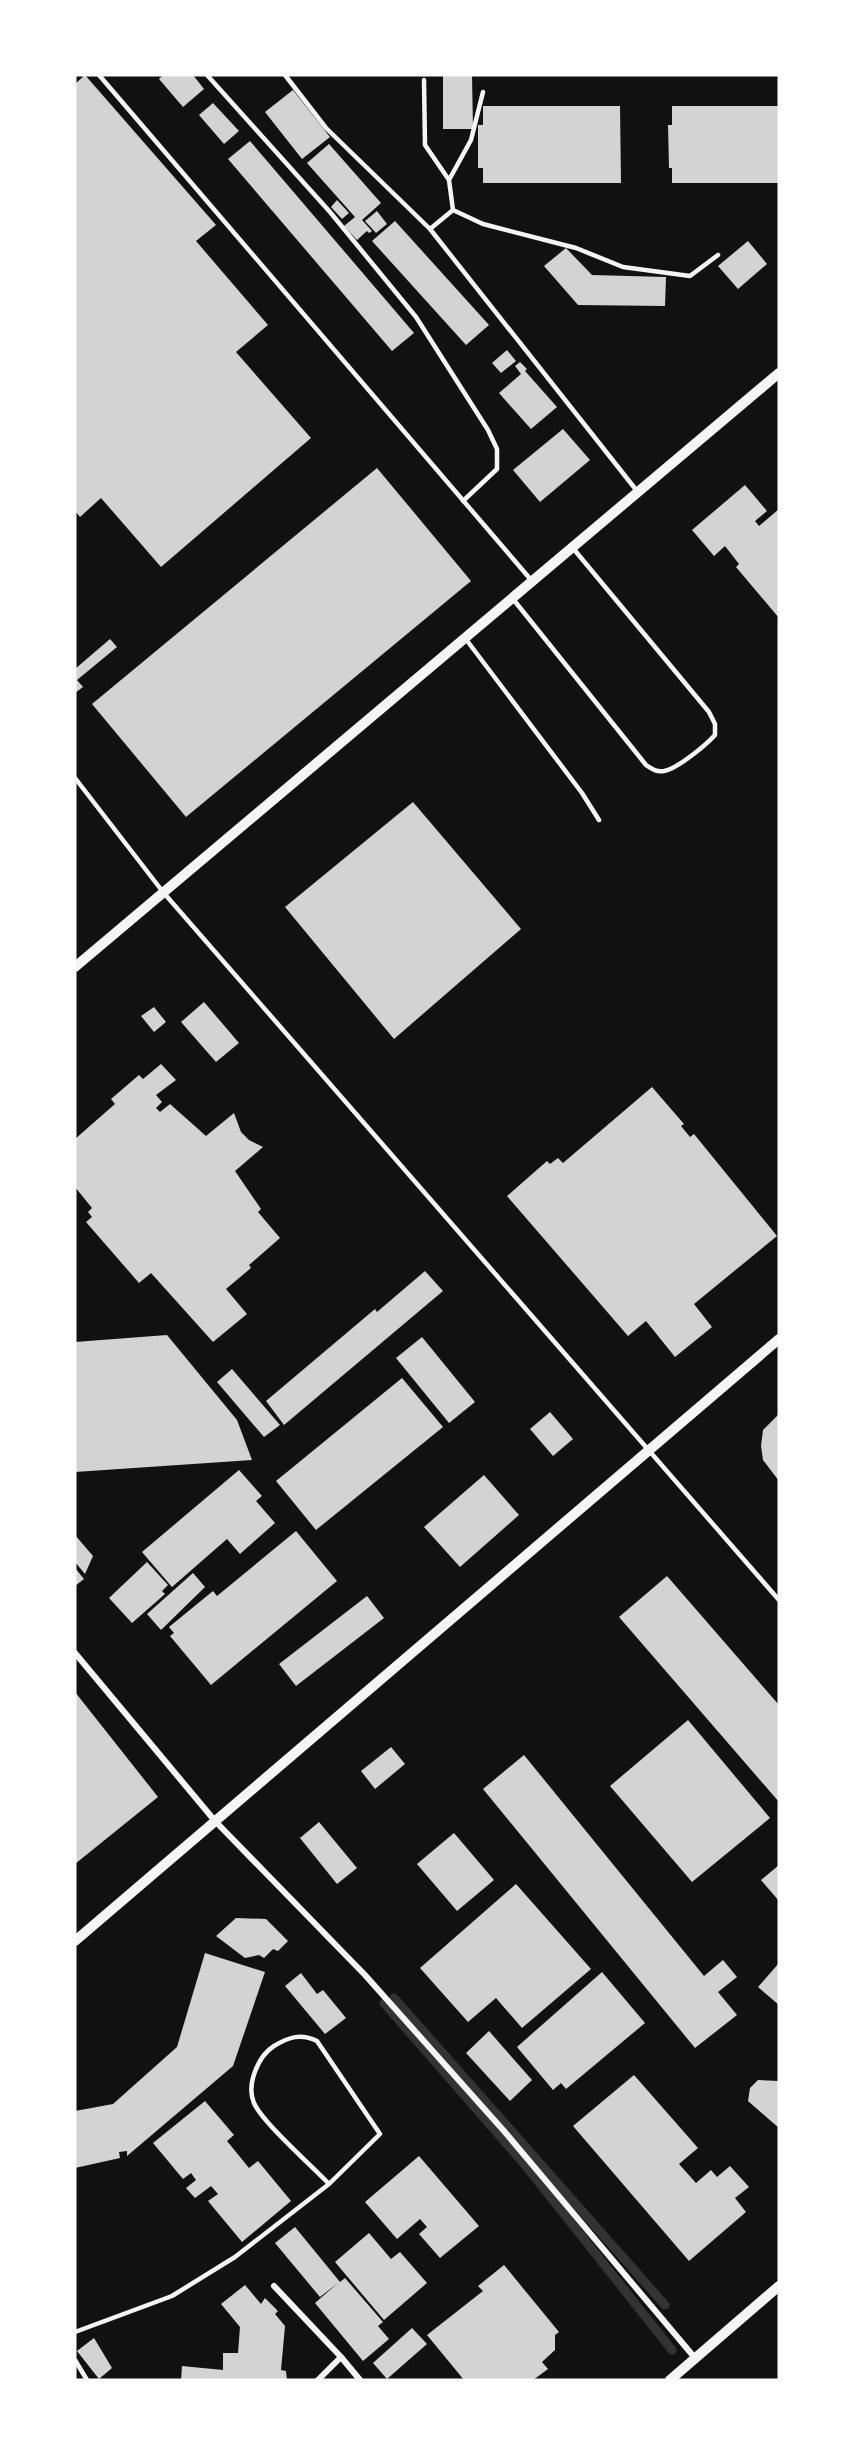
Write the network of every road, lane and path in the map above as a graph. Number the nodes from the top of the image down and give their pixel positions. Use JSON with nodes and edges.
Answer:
{"nodes":[{"id":1,"x":99,"y":75,"type":"edge"},
{"id":2,"x":207,"y":75,"type":"edge"},
{"id":3,"x":285,"y":75,"type":"edge"},
{"id":4,"x":424,"y":80,"type":"dead end"},
{"id":5,"x":483,"y":92,"type":"dead end"},
{"id":6,"x":449,"y":180,"type":"junction"},
{"id":7,"x":453,"y":210,"type":"junction"},
{"id":8,"x":430,"y":228,"type":"junction"},
{"id":9,"x":718,"y":255,"type":"dead end"},
{"id":10,"x":779,"y":373,"type":"edge"},
{"id":11,"x":638,"y":492,"type":"junction"},
{"id":12,"x":463,"y":501,"type":"junction"},
{"id":13,"x":572,"y":547,"type":"junction"},
{"id":14,"x":532,"y":581,"type":"junction"},
{"id":15,"x":512,"y":597,"type":"junction"},
{"id":16,"x":465,"y":638,"type":"junction"},
{"id":17,"x":75,"y":778,"type":"edge"},
{"id":18,"x":599,"y":820,"type":"dead end"},
{"id":19,"x":164,"y":892,"type":"junction"},
{"id":20,"x":75,"y":967,"type":"edge"},
{"id":21,"x":779,"y":1339,"type":"edge"},
{"id":22,"x":649,"y":1450,"type":"junction"},
{"id":23,"x":779,"y":1600,"type":"edge"},
{"id":24,"x":75,"y":1653,"type":"edge"},
{"id":25,"x":215,"y":1821,"type":"junction"},
{"id":26,"x":75,"y":1941,"type":"edge"},
{"id":27,"x":329,"y":2184,"type":"junction"},
{"id":28,"x":274,"y":2286,"type":"dead end"},
{"id":29,"x":779,"y":2286,"type":"edge"},
{"id":30,"x":75,"y":2332,"type":"edge"},
{"id":31,"x":341,"y":2357,"type":"junction"},
{"id":32,"x":695,"y":2358,"type":"junction"},
{"id":33,"x":75,"y":2360,"type":"edge"},
{"id":34,"x":87,"y":2380,"type":"edge"},
{"id":35,"x":318,"y":2380,"type":"edge"},
{"id":36,"x":360,"y":2380,"type":"edge"},
{"id":37,"x":670,"y":2380,"type":"edge"}],
"edges":[{"from":1,"to":12,"type":"lane"},
{"from":2,"to":12,"type":"lane"},
{"from":3,"to":8,"type":"lane"},
{"from":4,"to":6,"type":"lane"},
{"from":5,"to":6,"type":"lane"},
{"from":6,"to":7,"type":"lane"},
{"from":7,"to":8,"type":"lane"},
{"from":7,"to":9,"type":"lane"},
{"from":8,"to":11,"type":"lane"},
{"from":10,"to":11,"type":"street"},
{"from":11,"to":13,"type":"street"},
{"from":12,"to":14,"type":"lane"},
{"from":13,"to":14,"type":"street"},
{"from":13,"to":15,"type":"lane"},
{"from":14,"to":15,"type":"street"},
{"from":15,"to":16,"type":"street"},
{"from":16,"to":18,"type":"lane"},
{"from":16,"to":19,"type":"street"},
{"from":17,"to":19,"type":"lane"},
{"from":19,"to":20,"type":"street"},
{"from":19,"to":22,"type":"lane"},
{"from":21,"to":22,"type":"street"},
{"from":22,"to":23,"type":"lane"},
{"from":22,"to":25,"type":"street"},
{"from":24,"to":25,"type":"street"},
{"from":25,"to":26,"type":"street"},
{"from":25,"to":32,"type":"street"},
{"from":27,"to":27,"type":"lane"},
{"from":27,"to":30,"type":"lane"},
{"from":28,"to":31,"type":"street"},
{"from":29,"to":32,"type":"street"},
{"from":31,"to":35,"type":"street"},
{"from":31,"to":36,"type":"street"},
{"from":32,"to":37,"type":"street"},
{"from":33,"to":34,"type":"lane"}]}
